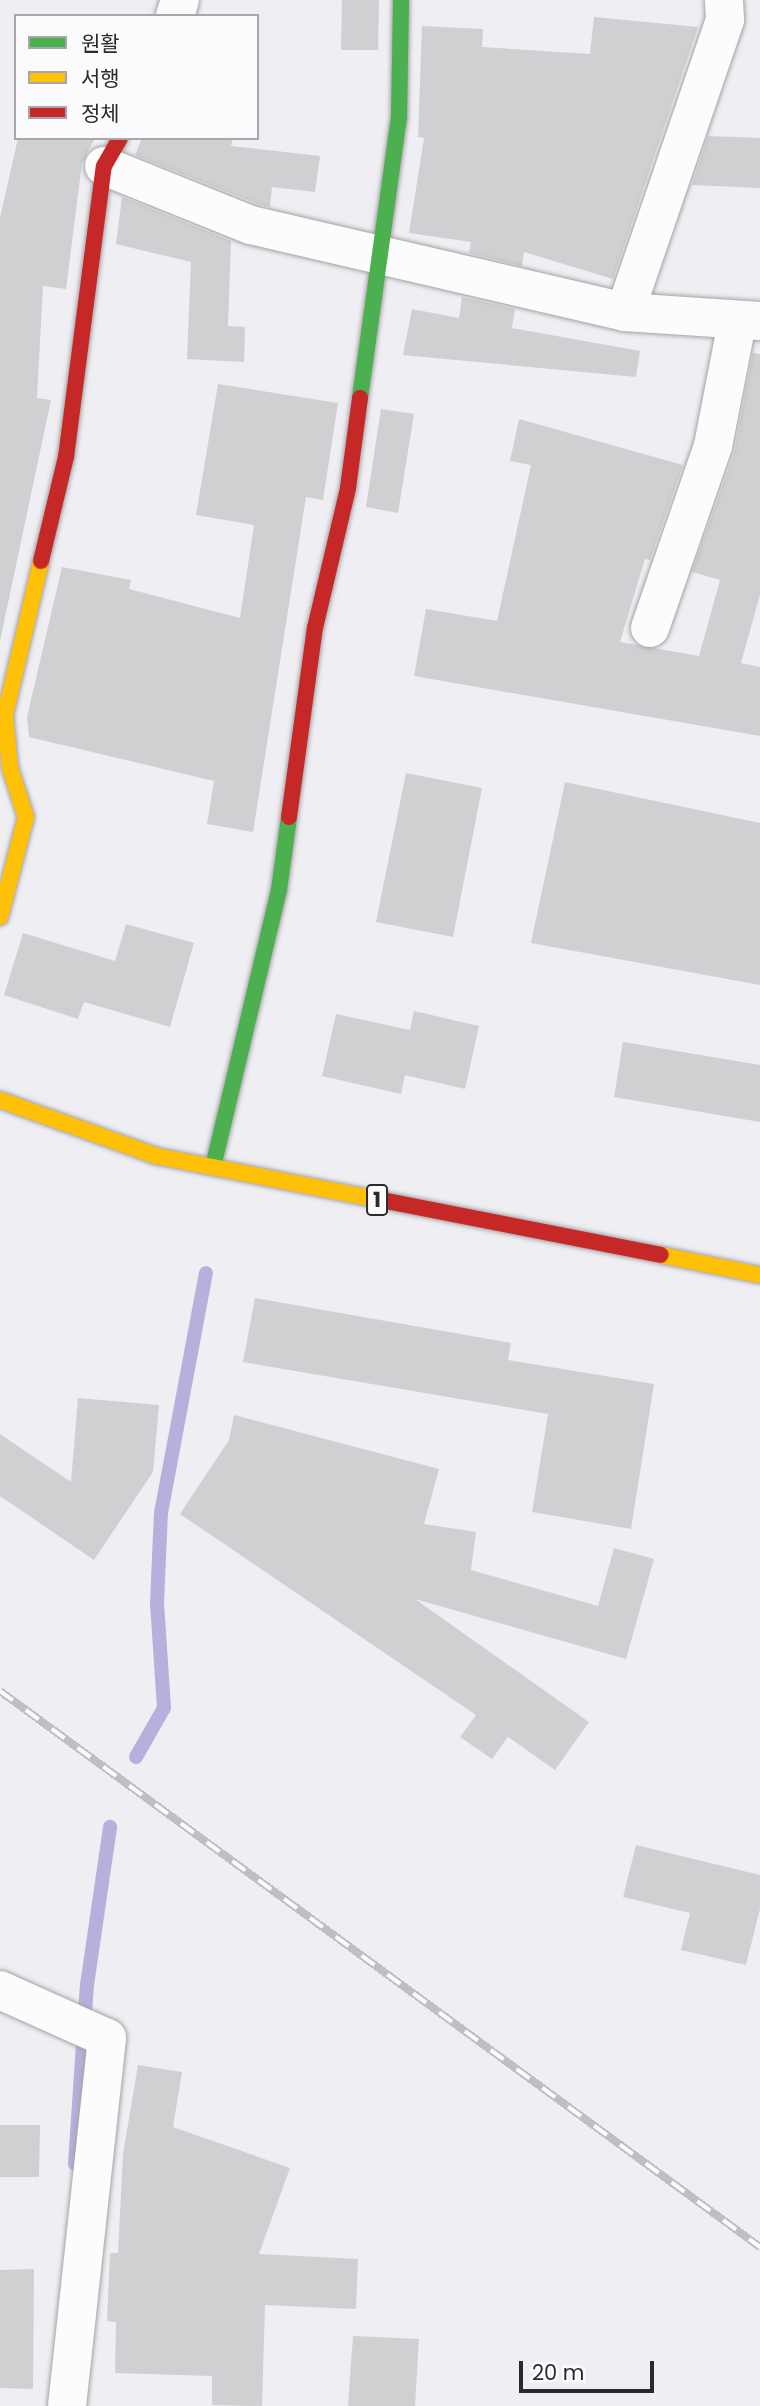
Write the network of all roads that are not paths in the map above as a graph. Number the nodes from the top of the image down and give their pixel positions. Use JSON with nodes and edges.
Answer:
{"nodes":[{"id":1,"x":401,"y":0,"type":"edge"},
{"id":2,"x":724,"y":0,"type":"edge"},
{"id":3,"x":112,"y":152,"type":"edge"},
{"id":4,"x":380,"y":252,"type":"junction"},
{"id":5,"x":625,"y":312,"type":"junction"},
{"id":6,"x":749,"y":322,"type":"edge"},
{"id":7,"x":650,"y":628,"type":"dead end"},
{"id":8,"x":0,"y":917,"type":"edge"},
{"id":9,"x":0,"y":1100,"type":"edge"},
{"id":10,"x":214,"y":1167,"type":"junction"},
{"id":11,"x":760,"y":1275,"type":"edge"},
{"id":12,"x":0,"y":1990,"type":"edge"},
{"id":13,"x":67,"y":2406,"type":"edge"}],
"edges":[{"from":1,"to":4,"type":"street"},
{"from":2,"to":5,"type":"street"},
{"from":3,"to":4,"type":"street"},
{"from":3,"to":8,"type":"street"},
{"from":4,"to":5,"type":"street"},
{"from":4,"to":10,"type":"street"},
{"from":5,"to":6,"type":"street"},
{"from":6,"to":7,"type":"street"},
{"from":9,"to":10,"type":"street","number":"1"},
{"from":10,"to":11,"type":"street","number":"1"},
{"from":12,"to":13,"type":"street"}]}
